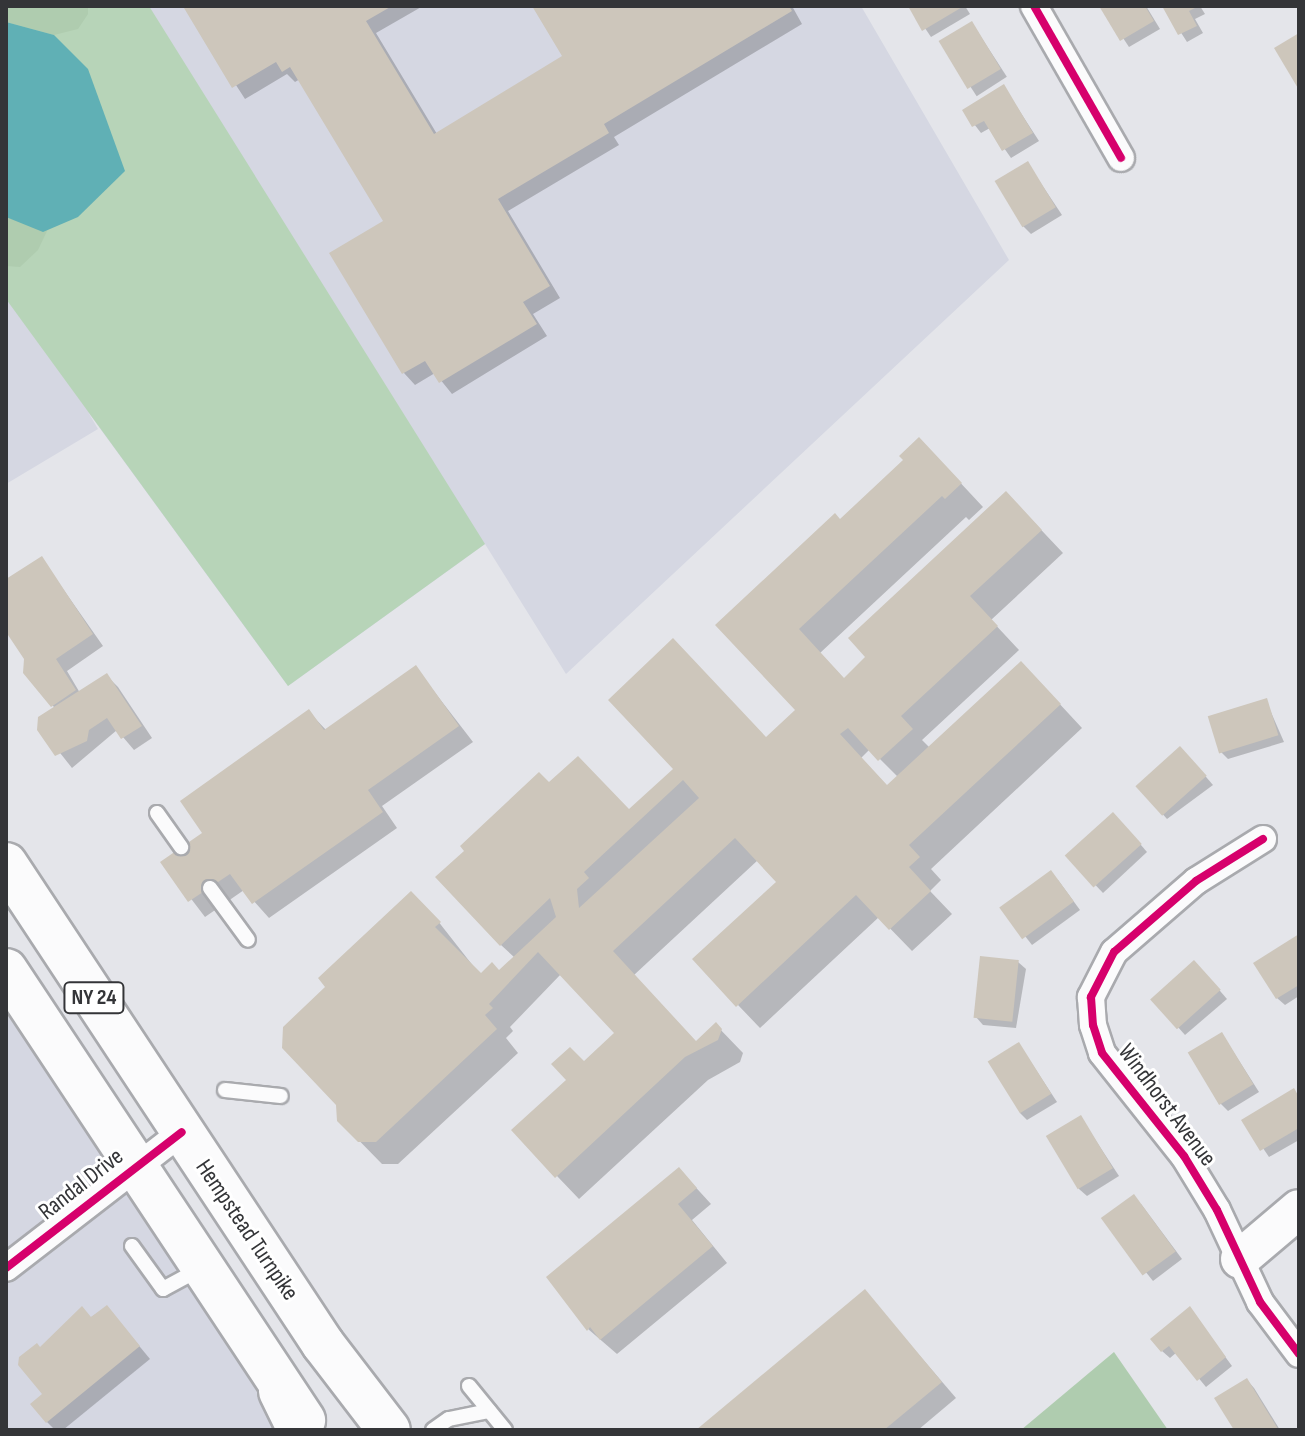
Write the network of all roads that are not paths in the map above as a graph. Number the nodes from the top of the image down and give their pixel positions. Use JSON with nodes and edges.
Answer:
{"nodes":[{"id":1,"x":1034,"y":6,"type":"edge"},
{"id":2,"x":1121,"y":158,"type":"dead end"},
{"id":3,"x":157,"y":813,"type":"dead end"},
{"id":4,"x":1263,"y":839,"type":"dead end"},
{"id":5,"x":181,"y":847,"type":"dead end"},
{"id":6,"x":6,"y":864,"type":"edge"},
{"id":7,"x":210,"y":888,"type":"dead end"},
{"id":8,"x":248,"y":940,"type":"dead end"},
{"id":9,"x":6,"y":970,"type":"edge"},
{"id":10,"x":225,"y":1090,"type":"dead end"},
{"id":11,"x":281,"y":1096,"type":"dead end"},
{"id":12,"x":182,"y":1132,"type":"junction"},
{"id":13,"x":137,"y":1165,"type":"junction"},
{"id":14,"x":1299,"y":1209,"type":"edge"},
{"id":15,"x":132,"y":1246,"type":"dead end"},
{"id":16,"x":1240,"y":1259,"type":"junction"},
{"id":17,"x":6,"y":1268,"type":"edge"},
{"id":18,"x":203,"y":1268,"type":"junction"},
{"id":19,"x":1299,"y":1354,"type":"edge"},
{"id":20,"x":469,"y":1386,"type":"dead end"},
{"id":21,"x":281,"y":1391,"type":"junction"},
{"id":22,"x":489,"y":1411,"type":"junction"},
{"id":23,"x":300,"y":1430,"type":"edge"},
{"id":24,"x":312,"y":1430,"type":"edge"},
{"id":25,"x":389,"y":1430,"type":"edge"},
{"id":26,"x":433,"y":1430,"type":"edge"},
{"id":27,"x":505,"y":1430,"type":"edge"}],
"edges":[{"from":1,"to":2,"type":"street"},
{"from":3,"to":5,"type":"lane"},
{"from":4,"to":16,"type":"street","name":"Windhorst Avenue"},
{"from":6,"to":12,"type":"main road","name":"Hempstead Turnpike","number":"NY 24"},
{"from":7,"to":8,"type":"lane"},
{"from":9,"to":13,"type":"main road","number":"NY 24"},
{"from":10,"to":11,"type":"lane"},
{"from":12,"to":13,"type":"street","name":"Randal Drive"},
{"from":12,"to":25,"type":"main road","name":"Hempstead Turnpike","number":"NY 24"},
{"from":13,"to":17,"type":"street","name":"Randal Drive"},
{"from":13,"to":18,"type":"main road","number":"NY 24"},
{"from":14,"to":16,"type":"main road"},
{"from":15,"to":18,"type":"lane"},
{"from":16,"to":19,"type":"street","name":"Windhorst Avenue"},
{"from":18,"to":21,"type":"main road","number":"NY 24"},
{"from":20,"to":22,"type":"lane"},
{"from":21,"to":23,"type":"highway"},
{"from":21,"to":24,"type":"main road","number":"NY 24"},
{"from":22,"to":26,"type":"lane"},
{"from":22,"to":27,"type":"lane"}]}
